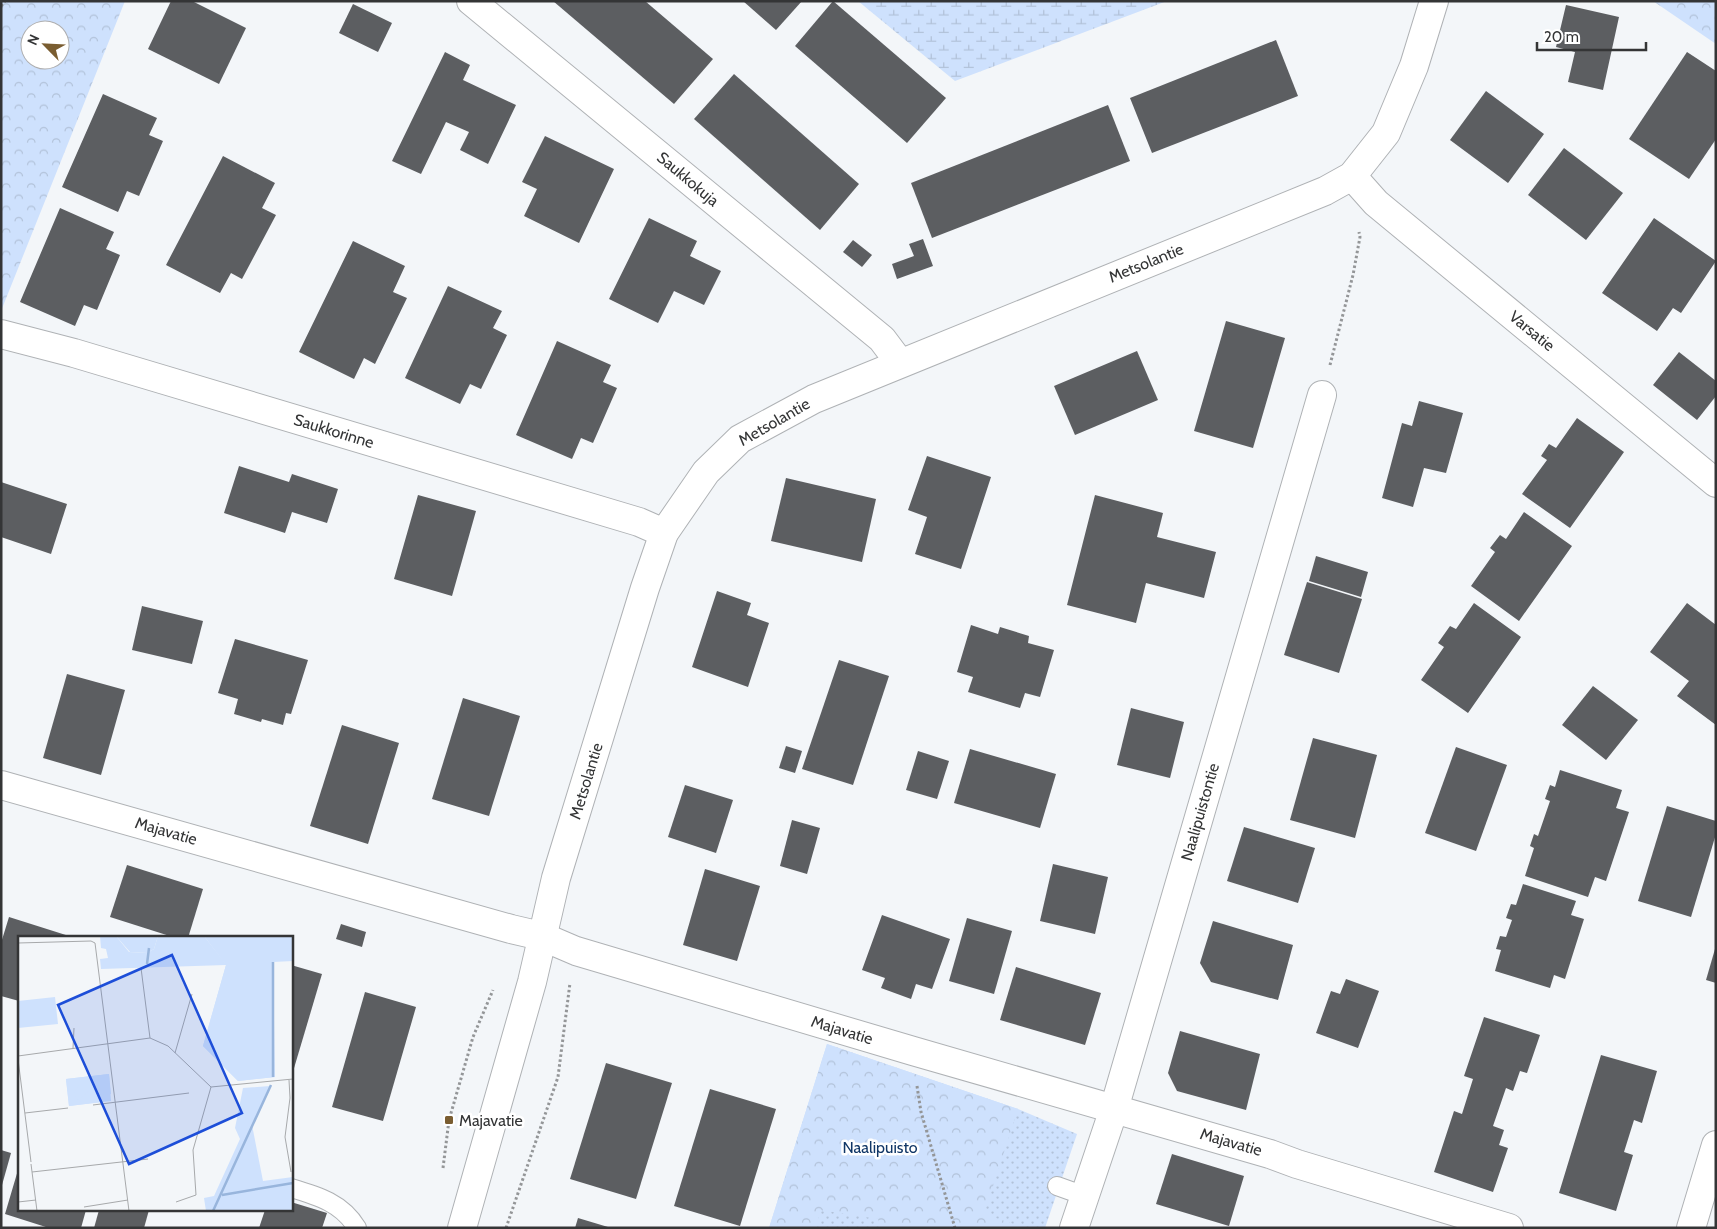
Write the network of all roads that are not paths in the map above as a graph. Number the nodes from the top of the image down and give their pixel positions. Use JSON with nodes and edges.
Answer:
{"nodes":[{"id":1,"x":471,"y":1,"type":"edge"},
{"id":2,"x":1434,"y":1,"type":"edge"},
{"id":3,"x":1352,"y":176,"type":"junction"},
{"id":4,"x":1,"y":334,"type":"edge"},
{"id":5,"x":900,"y":363,"type":"junction"},
{"id":6,"x":1322,"y":395,"type":"road end"},
{"id":7,"x":1716,"y":483,"type":"edge"},
{"id":8,"x":664,"y":533,"type":"junction"},
{"id":9,"x":1,"y":785,"type":"edge"},
{"id":10,"x":542,"y":936,"type":"junction"},
{"id":11,"x":1114,"y":1109,"type":"junction"},
{"id":12,"x":1716,"y":1145,"type":"edge"},
{"id":13,"x":1057,"y":1186,"type":"dead end"},
{"id":14,"x":292,"y":1188,"type":"edge"},
{"id":15,"x":1085,"y":1196,"type":"junction"},
{"id":16,"x":357,"y":1228,"type":"edge"},
{"id":17,"x":462,"y":1228,"type":"edge"},
{"id":18,"x":1074,"y":1228,"type":"edge"},
{"id":19,"x":1509,"y":1228,"type":"edge"},
{"id":20,"x":1691,"y":1228,"type":"edge"}],
"edges":[{"from":1,"to":5,"type":"street","name":"Saukkokuja"},
{"from":2,"to":3,"type":"street","name":"Metsolantie"},
{"from":3,"to":5,"type":"street","name":"Metsolantie"},
{"from":3,"to":7,"type":"street","name":"Varsatie"},
{"from":4,"to":8,"type":"street","name":"Saukkorinne"},
{"from":5,"to":8,"type":"street","name":"Metsolantie"},
{"from":6,"to":11,"type":"street","name":"Naalipuistontie"},
{"from":8,"to":10,"type":"street","name":"Metsolantie"},
{"from":9,"to":10,"type":"street","name":"Majavatie"},
{"from":10,"to":11,"type":"street","name":"Majavatie"},
{"from":10,"to":17,"type":"street","name":"Metsolantie"},
{"from":11,"to":15,"type":"street","name":"Naalipuistontie"},
{"from":11,"to":19,"type":"street","name":"Majavatie"},
{"from":12,"to":20,"type":"street"},
{"from":13,"to":15,"type":"lane"},
{"from":14,"to":16,"type":"lane"},
{"from":15,"to":18,"type":"street","name":"Naalipuistontie"}]}
